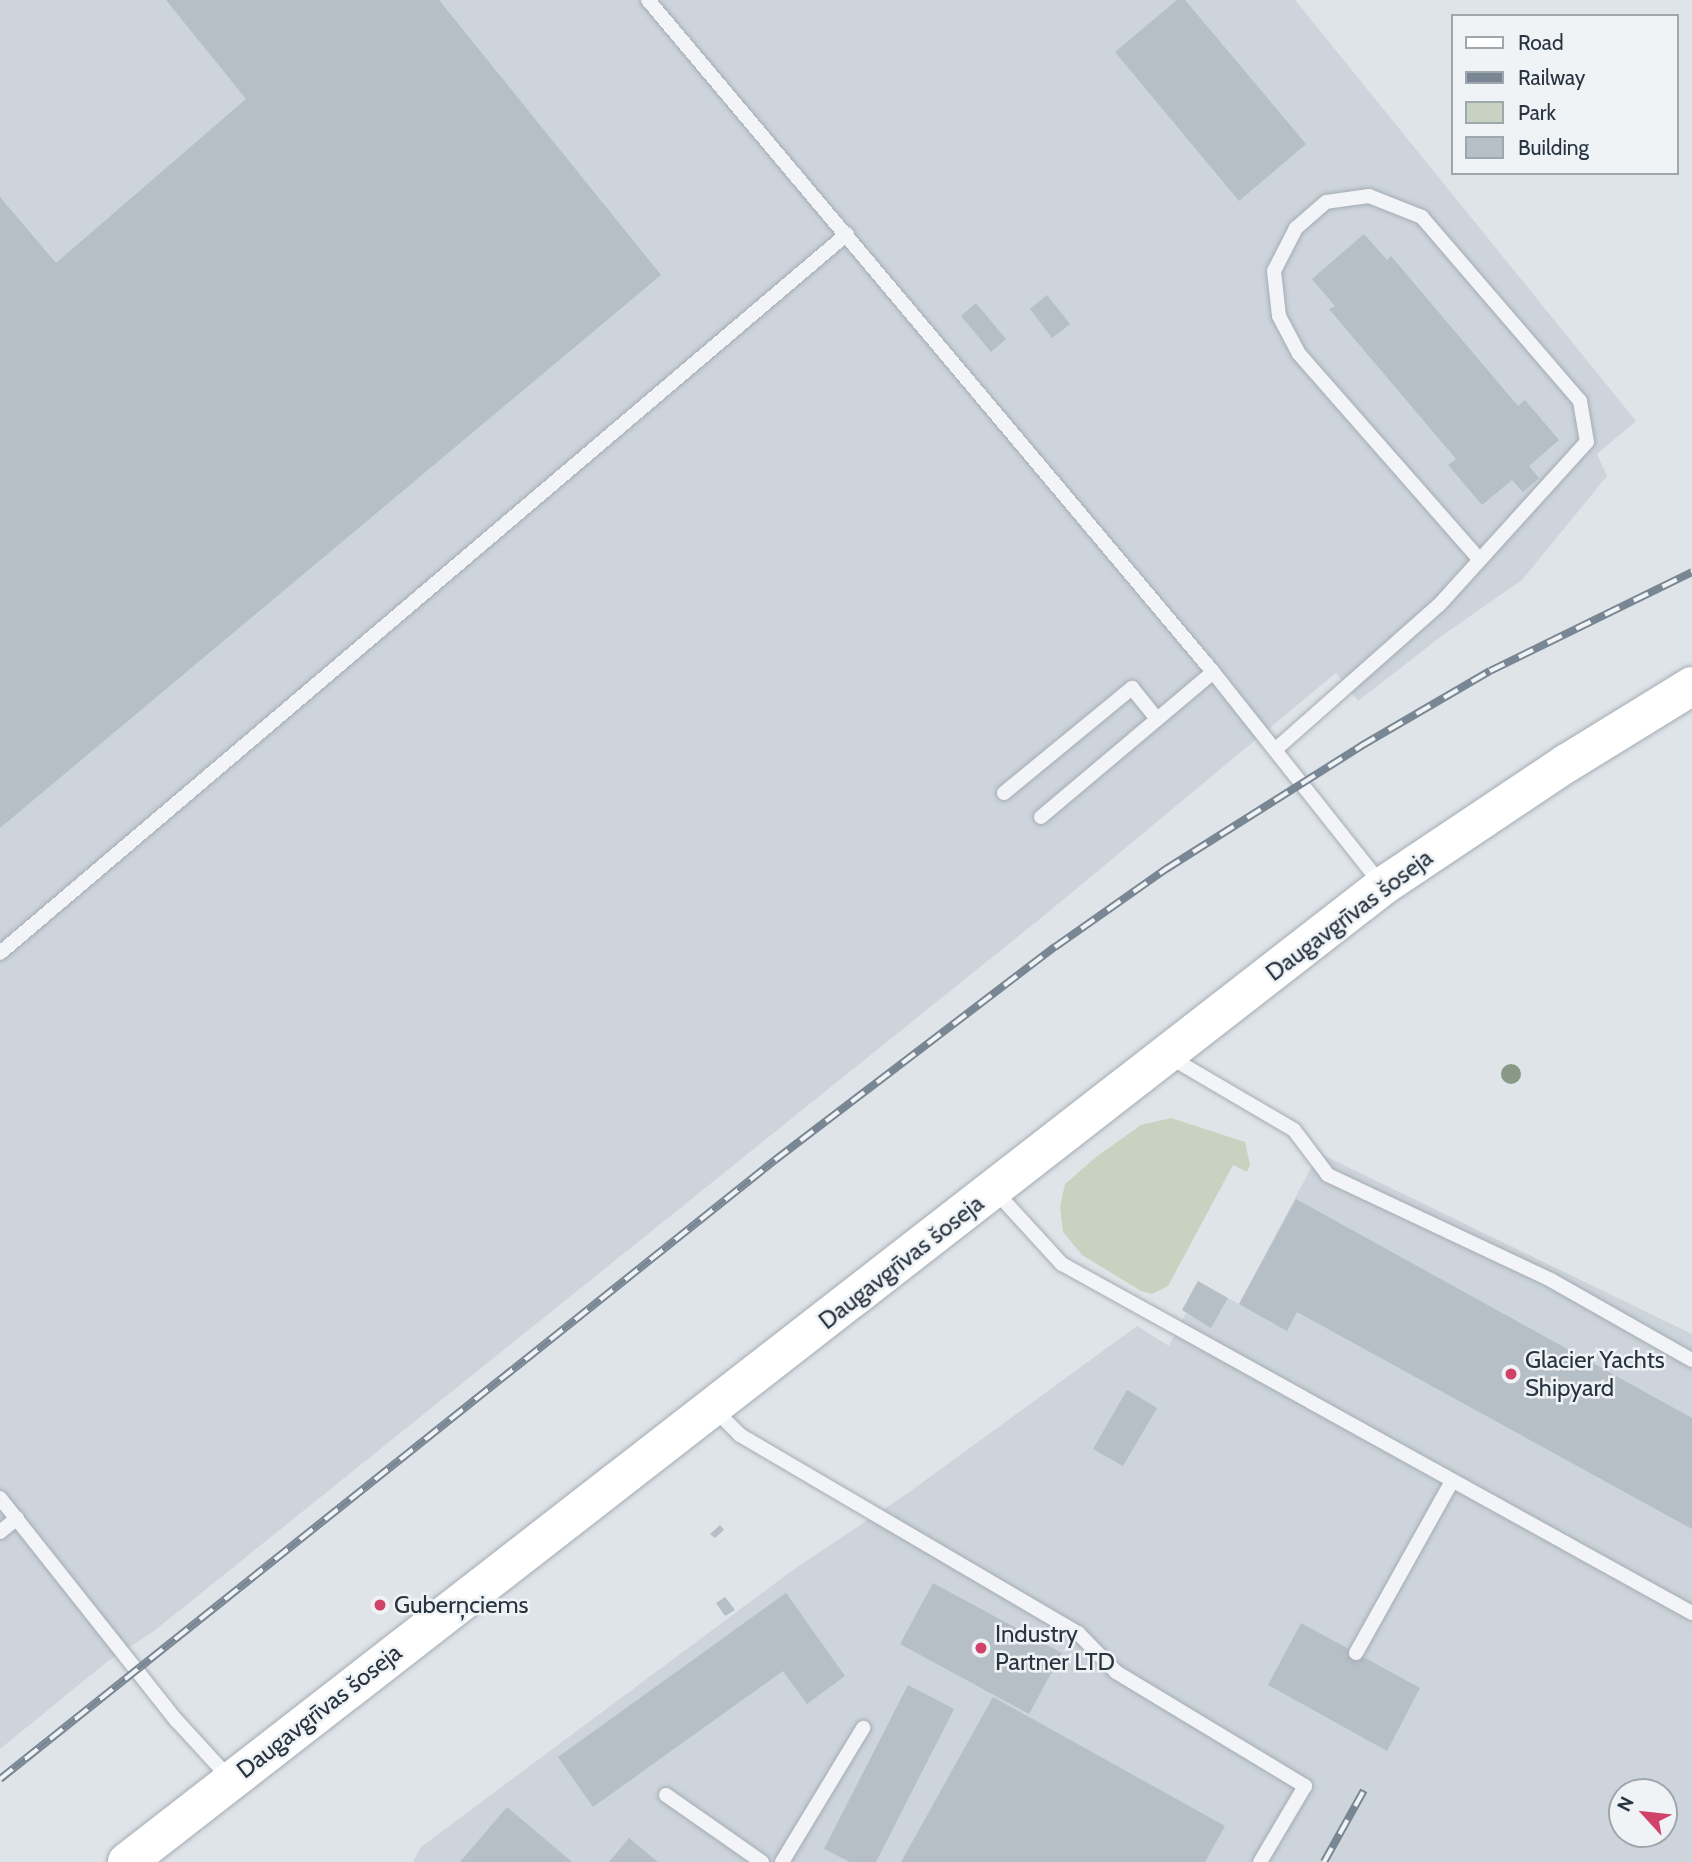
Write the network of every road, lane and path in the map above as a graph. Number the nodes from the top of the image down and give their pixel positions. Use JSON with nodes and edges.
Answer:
{"nodes":[{"id":1,"x":648,"y":0,"type":"edge"},
{"id":2,"x":847,"y":234,"type":"junction"},
{"id":3,"x":1479,"y":559,"type":"junction"},
{"id":4,"x":1213,"y":672,"type":"junction"},
{"id":5,"x":1692,"y":686,"type":"edge"},
{"id":6,"x":1157,"y":719,"type":"junction"},
{"id":7,"x":1276,"y":748,"type":"junction"},
{"id":8,"x":1004,"y":793,"type":"dead end"},
{"id":9,"x":1041,"y":817,"type":"dead end"},
{"id":10,"x":1383,"y":886,"type":"junction"},
{"id":11,"x":0,"y":953,"type":"edge"},
{"id":12,"x":1165,"y":1055,"type":"junction"},
{"id":13,"x":994,"y":1190,"type":"junction"},
{"id":14,"x":1692,"y":1360,"type":"edge"},
{"id":15,"x":712,"y":1407,"type":"junction"},
{"id":16,"x":1452,"y":1481,"type":"junction"},
{"id":17,"x":0,"y":1498,"type":"edge"},
{"id":18,"x":17,"y":1517,"type":"junction"},
{"id":19,"x":0,"y":1532,"type":"edge"},
{"id":20,"x":1692,"y":1613,"type":"edge"},
{"id":21,"x":1356,"y":1653,"type":"dead end"},
{"id":22,"x":863,"y":1728,"type":"dead end"},
{"id":23,"x":231,"y":1780,"type":"junction"},
{"id":24,"x":666,"y":1795,"type":"dead end"},
{"id":25,"x":133,"y":1860,"type":"edge"},
{"id":26,"x":762,"y":1862,"type":"edge"},
{"id":27,"x":782,"y":1862,"type":"edge"},
{"id":28,"x":1260,"y":1862,"type":"edge"}],
"edges":[{"from":1,"to":2,"type":"lane"},
{"from":2,"to":4,"type":"lane"},
{"from":2,"to":11,"type":"lane"},
{"from":3,"to":3,"type":"lane"},
{"from":3,"to":7,"type":"lane"},
{"from":4,"to":6,"type":"lane"},
{"from":4,"to":7,"type":"lane"},
{"from":5,"to":10,"type":"main road","name":"Daugavgrīvas šoseja"},
{"from":6,"to":8,"type":"lane"},
{"from":6,"to":9,"type":"lane"},
{"from":7,"to":10,"type":"lane"},
{"from":10,"to":12,"type":"main road","name":"Daugavgrīvas šoseja"},
{"from":12,"to":13,"type":"main road","name":"Daugavgrīvas šoseja"},
{"from":12,"to":14,"type":"lane"},
{"from":13,"to":15,"type":"main road","name":"Daugavgrīvas šoseja"},
{"from":13,"to":16,"type":"lane"},
{"from":15,"to":23,"type":"main road","name":"Daugavgrīvas šoseja"},
{"from":15,"to":28,"type":"lane"},
{"from":16,"to":20,"type":"lane"},
{"from":16,"to":21,"type":"lane"},
{"from":17,"to":18,"type":"lane"},
{"from":18,"to":19,"type":"lane"},
{"from":18,"to":23,"type":"lane"},
{"from":22,"to":27,"type":"lane"},
{"from":23,"to":25,"type":"main road","name":"Daugavgrīvas šoseja"},
{"from":24,"to":26,"type":"lane"}]}
